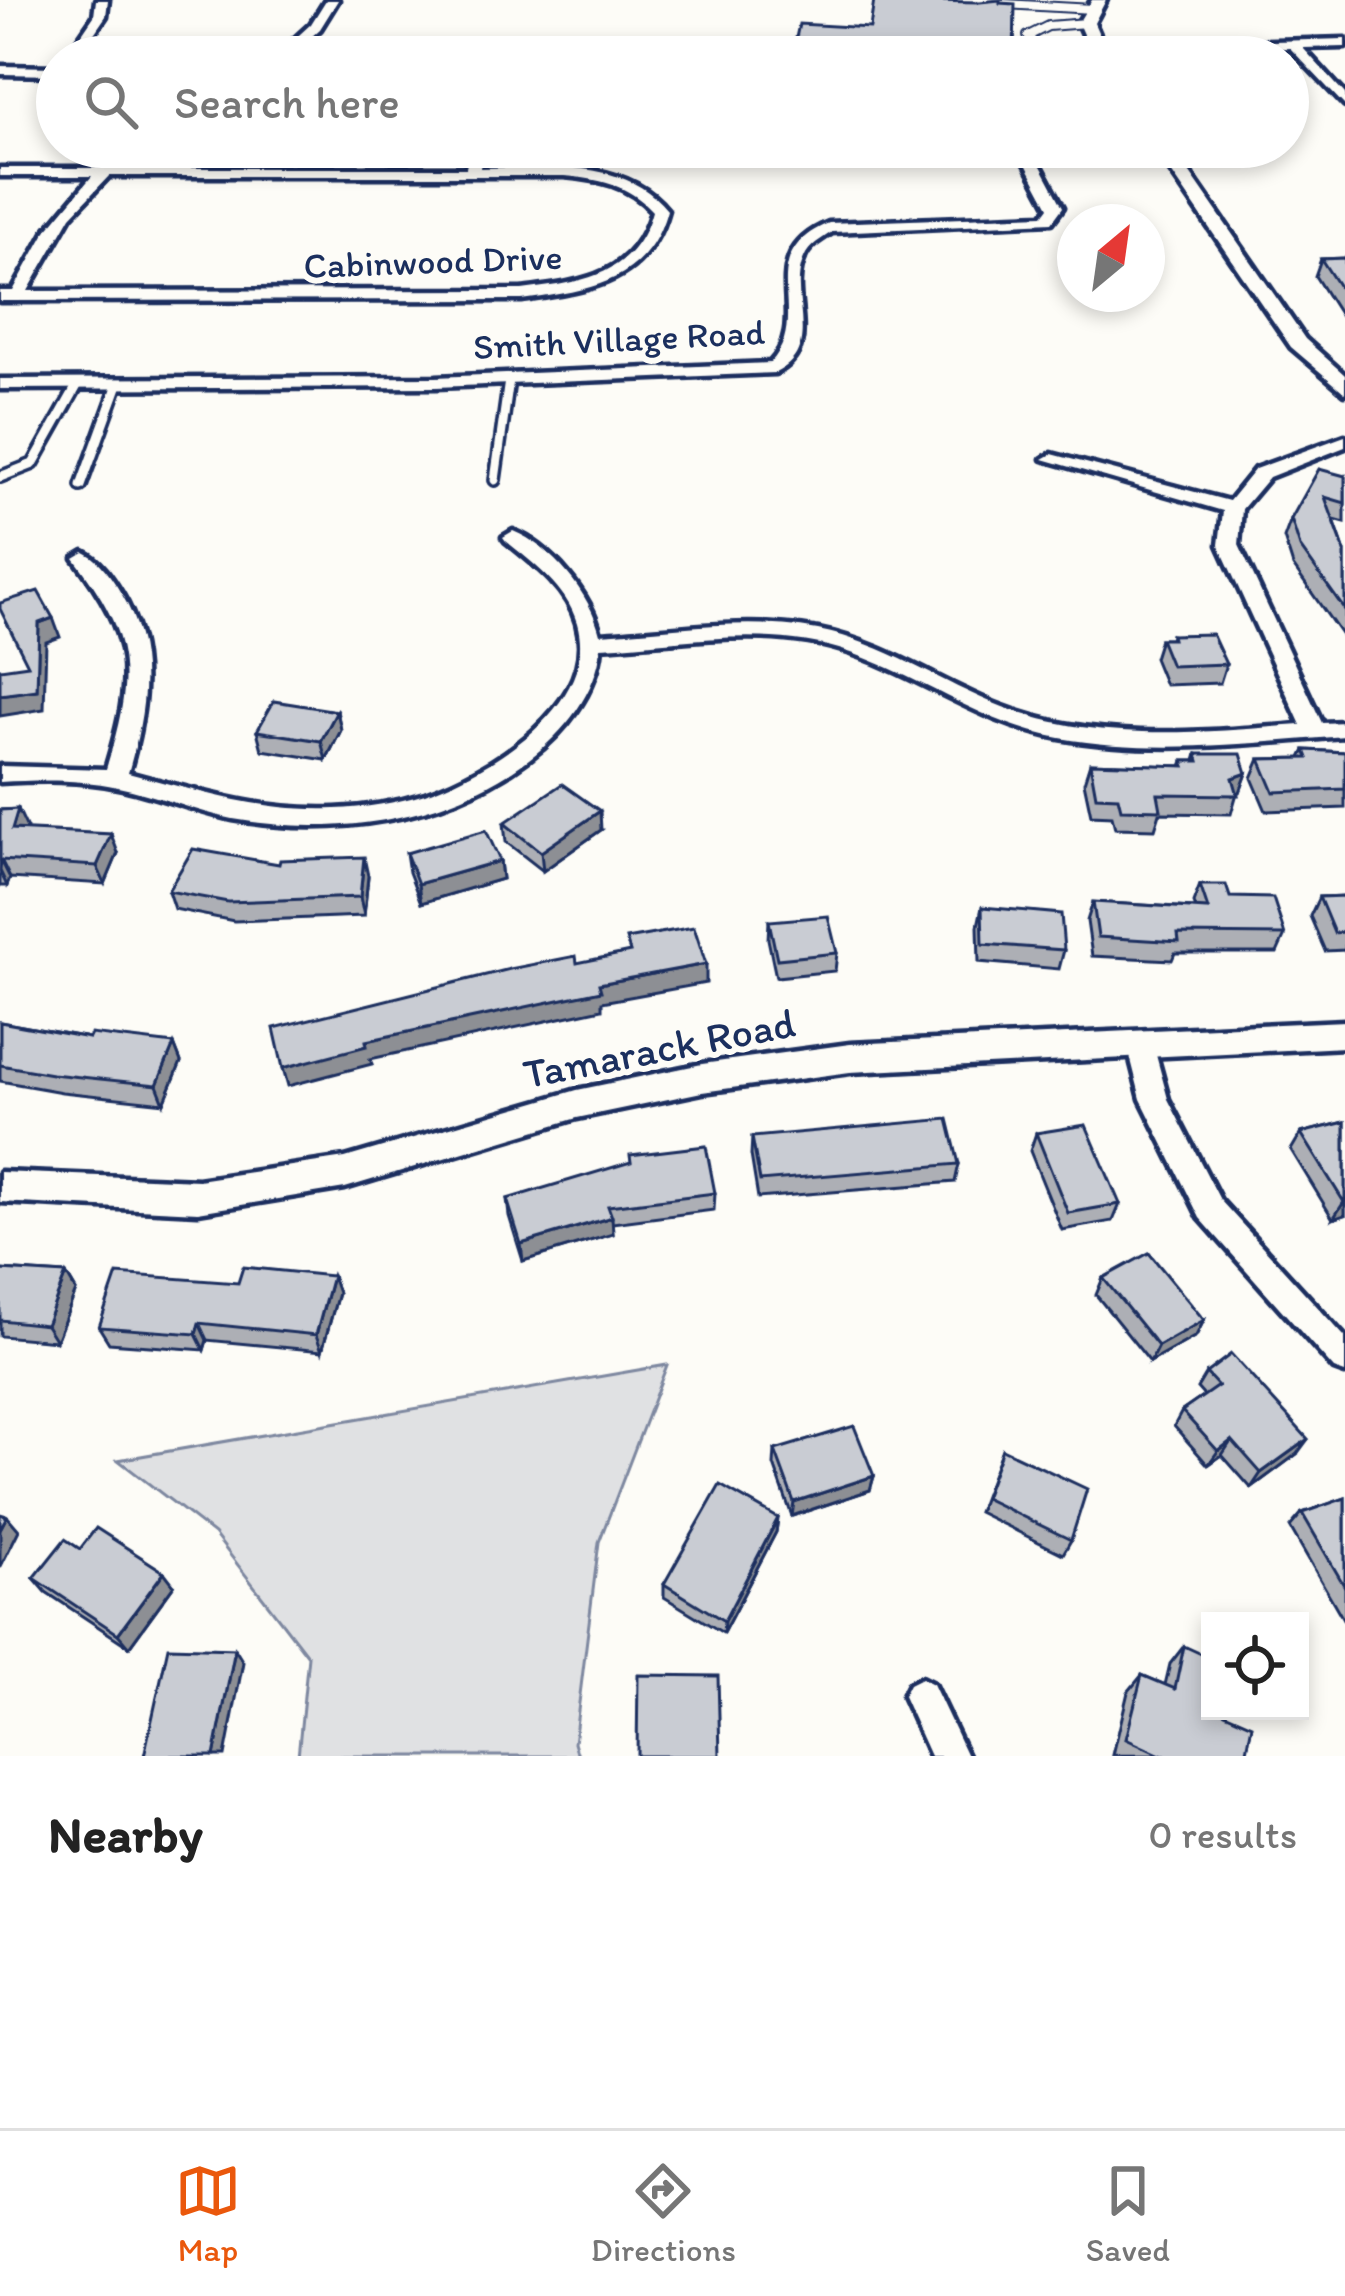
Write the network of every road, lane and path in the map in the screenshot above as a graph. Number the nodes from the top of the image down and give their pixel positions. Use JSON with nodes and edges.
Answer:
{"nodes":[{"id":1,"x":88,"y":0,"type":"edge"},
{"id":2,"x":103,"y":0,"type":"edge"},
{"id":3,"x":332,"y":0,"type":"edge"},
{"id":4,"x":988,"y":3,"type":"edge"},
{"id":5,"x":1036,"y":5,"type":"junction"},
{"id":6,"x":1092,"y":11,"type":"edge"},
{"id":7,"x":1009,"y":15,"type":"edge"},
{"id":8,"x":86,"y":36,"type":"edge"},
{"id":9,"x":305,"y":36,"type":"edge"},
{"id":10,"x":1028,"y":36,"type":"edge"},
{"id":11,"x":1345,"y":43,"type":"edge"},
{"id":12,"x":1309,"y":44,"type":"edge"},
{"id":13,"x":1309,"y":62,"type":"edge"},
{"id":14,"x":0,"y":70,"type":"edge"},
{"id":15,"x":36,"y":71,"type":"edge"},
{"id":16,"x":1345,"y":102,"type":"edge"},
{"id":17,"x":107,"y":168,"type":"edge"},
{"id":18,"x":473,"y":168,"type":"edge"},
{"id":19,"x":1035,"y":168,"type":"edge"},
{"id":20,"x":1177,"y":168,"type":"edge"},
{"id":21,"x":472,"y":171,"type":"junction"},
{"id":22,"x":0,"y":172,"type":"edge"},
{"id":23,"x":102,"y":172,"type":"junction"},
{"id":24,"x":9,"y":296,"type":"edge"},
{"id":25,"x":509,"y":380,"type":"junction"},
{"id":26,"x":0,"y":384,"type":"edge"},
{"id":27,"x":77,"y":384,"type":"junction"},
{"id":28,"x":118,"y":384,"type":"junction"},
{"id":29,"x":1345,"y":387,"type":"edge"},
{"id":30,"x":1345,"y":441,"type":"edge"},
{"id":31,"x":1052,"y":459,"type":"dead end"},
{"id":32,"x":0,"y":477,"type":"edge"},
{"id":33,"x":495,"y":480,"type":"dead end"},
{"id":34,"x":81,"y":486,"type":"dead end"},
{"id":35,"x":1233,"y":508,"type":"junction"},
{"id":36,"x":513,"y":537,"type":"dead end"},
{"id":37,"x":84,"y":558,"type":"dead end"},
{"id":38,"x":591,"y":641,"type":"junction"},
{"id":39,"x":1345,"y":729,"type":"edge"},
{"id":40,"x":1315,"y":731,"type":"junction"},
{"id":41,"x":0,"y":774,"type":"edge"},
{"id":42,"x":115,"y":778,"type":"junction"},
{"id":43,"x":1345,"y":1034,"type":"edge"},
{"id":44,"x":1141,"y":1044,"type":"junction"},
{"id":45,"x":0,"y":1186,"type":"edge"},
{"id":46,"x":1345,"y":1359,"type":"edge"},
{"id":47,"x":921,"y":1696,"type":"dead end"},
{"id":48,"x":949,"y":1756,"type":"edge"}],
"edges":[{"from":1,"to":2,"type":"street"},
{"from":2,"to":8,"type":"street"},
{"from":3,"to":9,"type":"street"},
{"from":4,"to":5,"type":"lane"},
{"from":5,"to":6,"type":"lane"},
{"from":5,"to":7,"type":"lane"},
{"from":6,"to":10,"type":"lane"},
{"from":11,"to":12,"type":"street"},
{"from":13,"to":16,"type":"street"},
{"from":14,"to":15,"type":"street"},
{"from":17,"to":23,"type":"street"},
{"from":18,"to":21,"type":"street"},
{"from":19,"to":25,"type":"street","name":"Smith Village Road"},
{"from":20,"to":29,"type":"street"},
{"from":21,"to":23,"type":"street","name":"Cabinwood Drive"},
{"from":21,"to":24,"type":"street","name":"Cabinwood Drive"},
{"from":22,"to":23,"type":"street","name":"Cabinwood Drive"},
{"from":23,"to":24,"type":"street"},
{"from":25,"to":28,"type":"street","name":"Smith Village Road"},
{"from":25,"to":33,"type":"lane"},
{"from":26,"to":27,"type":"street","name":"Smith Village Road"},
{"from":27,"to":28,"type":"street","name":"Smith Village Road"},
{"from":27,"to":32,"type":"lane"},
{"from":28,"to":34,"type":"lane"},
{"from":30,"to":35,"type":"street"},
{"from":31,"to":35,"type":"street"},
{"from":35,"to":40,"type":"street"},
{"from":36,"to":38,"type":"street"},
{"from":37,"to":42,"type":"street"},
{"from":38,"to":40,"type":"street"},
{"from":38,"to":42,"type":"street"},
{"from":39,"to":40,"type":"street"},
{"from":41,"to":42,"type":"street"},
{"from":43,"to":44,"type":"street","name":"Tamarack Road"},
{"from":44,"to":45,"type":"street","name":"Tamarack Road"},
{"from":44,"to":46,"type":"street"},
{"from":47,"to":48,"type":"street"}]}
